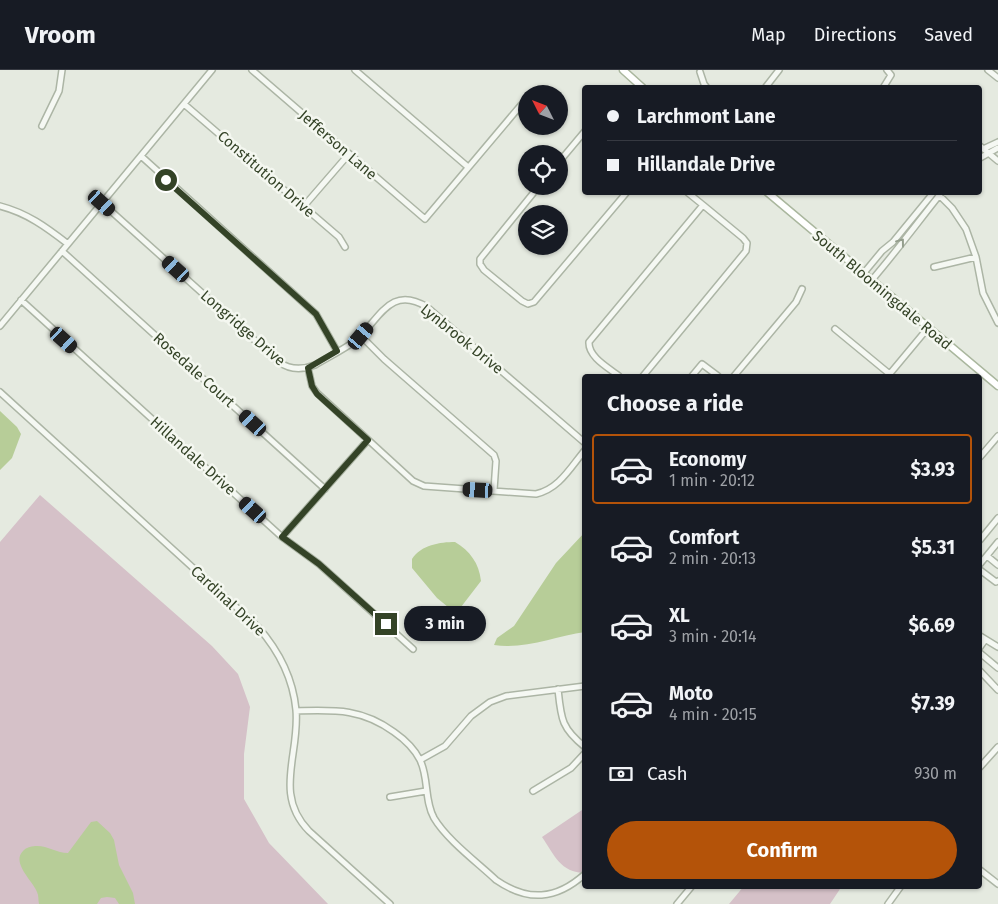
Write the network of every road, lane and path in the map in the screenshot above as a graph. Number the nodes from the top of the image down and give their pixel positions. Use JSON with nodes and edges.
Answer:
{"nodes":[{"id":1,"x":62,"y":70,"type":"edge"},
{"id":2,"x":212,"y":70,"type":"edge"},
{"id":3,"x":252,"y":70,"type":"edge"},
{"id":4,"x":355,"y":70,"type":"edge"},
{"id":5,"x":622,"y":70,"type":"edge"},
{"id":6,"x":780,"y":70,"type":"edge"},
{"id":7,"x":887,"y":70,"type":"edge"},
{"id":8,"x":988,"y":70,"type":"edge"},
{"id":9,"x":700,"y":72,"type":"dead end"},
{"id":10,"x":998,"y":78,"type":"edge"},
{"id":11,"x":640,"y":85,"type":"edge"},
{"id":12,"x":705,"y":85,"type":"edge"},
{"id":13,"x":768,"y":85,"type":"edge"},
{"id":14,"x":885,"y":85,"type":"edge"},
{"id":15,"x":184,"y":104,"type":"junction"},
{"id":16,"x":518,"y":109,"type":"edge"},
{"id":17,"x":42,"y":126,"type":"dead end"},
{"id":18,"x":582,"y":135,"type":"edge"},
{"id":19,"x":998,"y":142,"type":"edge"},
{"id":20,"x":998,"y":148,"type":"edge"},
{"id":21,"x":983,"y":150,"type":"edge"},
{"id":22,"x":568,"y":151,"type":"edge"},
{"id":23,"x":349,"y":154,"type":"junction"},
{"id":24,"x":141,"y":156,"type":"junction"},
{"id":25,"x":998,"y":160,"type":"edge"},
{"id":26,"x":468,"y":167,"type":"junction"},
{"id":27,"x":532,"y":195,"type":"edge"},
{"id":28,"x":624,"y":195,"type":"edge"},
{"id":29,"x":691,"y":195,"type":"edge"},
{"id":30,"x":770,"y":195,"type":"edge"},
{"id":31,"x":936,"y":195,"type":"edge"},
{"id":32,"x":936,"y":195,"type":"edge"},
{"id":33,"x":940,"y":195,"type":"edge"},
{"id":34,"x":102,"y":203,"type":"junction"},
{"id":35,"x":703,"y":205,"type":"junction"},
{"id":36,"x":0,"y":206,"type":"edge"},
{"id":37,"x":304,"y":206,"type":"junction"},
{"id":38,"x":68,"y":244,"type":"junction"},
{"id":39,"x":345,"y":247,"type":"dead end"},
{"id":40,"x":62,"y":251,"type":"junction"},
{"id":41,"x":976,"y":257,"type":"junction"},
{"id":42,"x":934,"y":267,"type":"dead end"},
{"id":43,"x":863,"y":274,"type":"junction"},
{"id":44,"x":871,"y":281,"type":"junction"},
{"id":45,"x":802,"y":289,"type":"dead end"},
{"id":46,"x":21,"y":300,"type":"junction"},
{"id":47,"x":998,"y":323,"type":"edge"},
{"id":48,"x":0,"y":326,"type":"edge"},
{"id":49,"x":928,"y":328,"type":"junction"},
{"id":50,"x":835,"y":329,"type":"dead end"},
{"id":51,"x":361,"y":336,"type":"junction"},
{"id":52,"x":337,"y":351,"type":"junction"},
{"id":53,"x":308,"y":368,"type":"junction"},
{"id":54,"x":617,"y":374,"type":"edge"},
{"id":55,"x":645,"y":374,"type":"edge"},
{"id":56,"x":694,"y":374,"type":"edge"},
{"id":57,"x":715,"y":374,"type":"edge"},
{"id":58,"x":736,"y":374,"type":"edge"},
{"id":59,"x":888,"y":374,"type":"edge"},
{"id":60,"x":892,"y":374,"type":"edge"},
{"id":61,"x":998,"y":386,"type":"edge"},
{"id":62,"x":0,"y":392,"type":"edge"},
{"id":63,"x":998,"y":436,"type":"edge"},
{"id":64,"x":368,"y":440,"type":"junction"},
{"id":65,"x":582,"y":440,"type":"edge"},
{"id":66,"x":582,"y":454,"type":"edge"},
{"id":67,"x":982,"y":455,"type":"edge"},
{"id":68,"x":325,"y":489,"type":"junction"},
{"id":69,"x":494,"y":490,"type":"junction"},
{"id":70,"x":998,"y":518,"type":"edge"},
{"id":71,"x":282,"y":537,"type":"junction"},
{"id":72,"x":982,"y":538,"type":"edge"},
{"id":73,"x":998,"y":542,"type":"edge"},
{"id":74,"x":987,"y":556,"type":"junction"},
{"id":75,"x":982,"y":562,"type":"edge"},
{"id":76,"x":998,"y":565,"type":"edge"},
{"id":77,"x":982,"y":572,"type":"edge"},
{"id":78,"x":998,"y":582,"type":"edge"},
{"id":79,"x":982,"y":637,"type":"edge"},
{"id":80,"x":986,"y":640,"type":"junction"},
{"id":81,"x":982,"y":645,"type":"edge"},
{"id":82,"x":998,"y":647,"type":"edge"},
{"id":83,"x":413,"y":649,"type":"dead end"},
{"id":84,"x":982,"y":655,"type":"edge"},
{"id":85,"x":998,"y":668,"type":"edge"},
{"id":86,"x":982,"y":673,"type":"edge"},
{"id":87,"x":582,"y":686,"type":"edge"},
{"id":88,"x":558,"y":689,"type":"junction"},
{"id":89,"x":998,"y":690,"type":"edge"},
{"id":90,"x":296,"y":711,"type":"junction"},
{"id":91,"x":582,"y":744,"type":"edge"},
{"id":92,"x":998,"y":747,"type":"edge"},
{"id":93,"x":582,"y":756,"type":"edge"},
{"id":94,"x":420,"y":760,"type":"junction"},
{"id":95,"x":982,"y":765,"type":"edge"},
{"id":96,"x":426,"y":791,"type":"junction"},
{"id":97,"x":533,"y":791,"type":"dead end"},
{"id":98,"x":390,"y":797,"type":"dead end"},
{"id":99,"x":982,"y":872,"type":"edge"},
{"id":100,"x":582,"y":876,"type":"edge"},
{"id":101,"x":998,"y":884,"type":"edge"},
{"id":102,"x":690,"y":889,"type":"edge"},
{"id":103,"x":899,"y":889,"type":"edge"},
{"id":104,"x":390,"y":904,"type":"edge"},
{"id":105,"x":677,"y":904,"type":"edge"},
{"id":106,"x":888,"y":904,"type":"edge"}],
"edges":[{"from":1,"to":17,"type":"street"},
{"from":2,"to":15,"type":"street"},
{"from":3,"to":23,"type":"street","name":"Jefferson Lane"},
{"from":4,"to":26,"type":"street"},
{"from":5,"to":11,"type":"main road"},
{"from":6,"to":13,"type":"street"},
{"from":7,"to":14,"type":"street"},
{"from":8,"to":10,"type":"street"},
{"from":9,"to":12,"type":"street"},
{"from":15,"to":24,"type":"street"},
{"from":15,"to":37,"type":"street","name":"Constitution Drive"},
{"from":16,"to":26,"type":"street"},
{"from":18,"to":22,"type":"street"},
{"from":19,"to":21,"type":"street"},
{"from":20,"to":21,"type":"street"},
{"from":21,"to":25,"type":"street"},
{"from":23,"to":26,"type":"street","name":"Jefferson Lane"},
{"from":23,"to":37,"type":"street"},
{"from":24,"to":34,"type":"street"},
{"from":24,"to":52,"type":"street"},
{"from":27,"to":28,"type":"street"},
{"from":29,"to":35,"type":"street"},
{"from":30,"to":43,"type":"main road","name":"South Bloomingdale Road"},
{"from":31,"to":43,"type":"street"},
{"from":44,"to":32,"type":"street","one_way":true},
{"from":33,"to":41,"type":"street"},
{"from":34,"to":38,"type":"street"},
{"from":34,"to":53,"type":"street","name":"Longridge Drive"},
{"from":35,"to":54,"type":"street"},
{"from":35,"to":55,"type":"street"},
{"from":36,"to":38,"type":"street"},
{"from":37,"to":39,"type":"street","name":"Constitution Drive"},
{"from":38,"to":40,"type":"street"},
{"from":40,"to":46,"type":"street"},
{"from":40,"to":68,"type":"street","name":"Rosedale Court"},
{"from":41,"to":42,"type":"street"},
{"from":41,"to":47,"type":"street"},
{"from":43,"to":44,"type":"main road","name":"South Bloomingdale Road"},
{"from":44,"to":49,"type":"main road","name":"South Bloomingdale Road"},
{"from":45,"to":58,"type":"street"},
{"from":46,"to":48,"type":"street"},
{"from":46,"to":71,"type":"street","name":"Hillandale Drive"},
{"from":49,"to":60,"type":"street"},
{"from":49,"to":61,"type":"main road","name":"South Bloomingdale Road"},
{"from":50,"to":59,"type":"street"},
{"from":51,"to":52,"type":"street","name":"Lynbrook Drive"},
{"from":51,"to":65,"type":"street","name":"Lynbrook Drive"},
{"from":51,"to":69,"type":"street"},
{"from":52,"to":53,"type":"street","name":"Lynbrook Drive"},
{"from":53,"to":64,"type":"street","name":"Longridge Drive"},
{"from":56,"to":57,"type":"street"},
{"from":62,"to":90,"type":"street","name":"Cardinal Drive"},
{"from":63,"to":67,"type":"street"},
{"from":64,"to":68,"type":"street"},
{"from":64,"to":69,"type":"street","name":"Longridge Drive"},
{"from":66,"to":69,"type":"street","name":"Longridge Drive"},
{"from":68,"to":71,"type":"street"},
{"from":70,"to":72,"type":"street"},
{"from":71,"to":83,"type":"street","name":"Hillandale Drive"},
{"from":73,"to":74,"type":"street"},
{"from":74,"to":75,"type":"street"},
{"from":74,"to":76,"type":"street"},
{"from":77,"to":78,"type":"street"},
{"from":79,"to":80,"type":"street"},
{"from":80,"to":81,"type":"street"},
{"from":80,"to":82,"type":"street"},
{"from":84,"to":85,"type":"street"},
{"from":86,"to":89,"type":"street"},
{"from":87,"to":88,"type":"street"},
{"from":88,"to":91,"type":"street"},
{"from":88,"to":94,"type":"street"},
{"from":90,"to":94,"type":"street"},
{"from":90,"to":104,"type":"street","name":"Cardinal Drive"},
{"from":92,"to":95,"type":"street"},
{"from":93,"to":97,"type":"street"},
{"from":94,"to":96,"type":"street"},
{"from":96,"to":98,"type":"street"},
{"from":96,"to":100,"type":"street"},
{"from":99,"to":101,"type":"street"},
{"from":102,"to":105,"type":"street"},
{"from":103,"to":106,"type":"street"}]}
